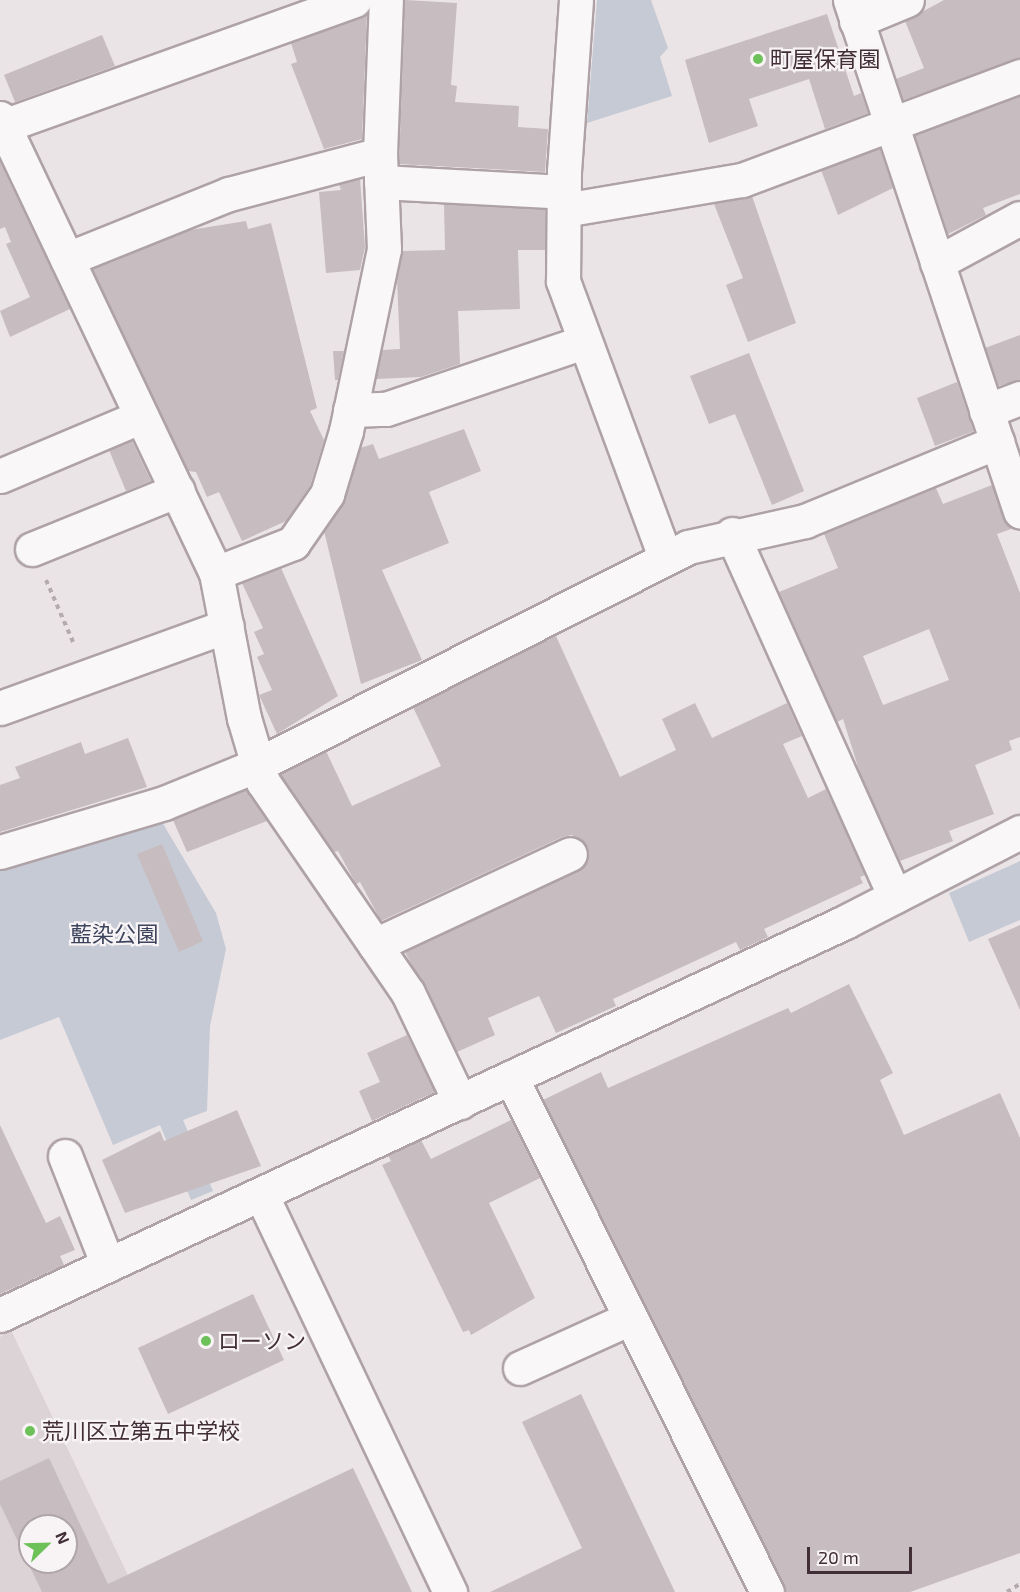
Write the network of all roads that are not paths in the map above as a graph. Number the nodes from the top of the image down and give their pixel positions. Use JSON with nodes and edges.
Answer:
{"nodes":[{"id":1,"x":354,"y":0,"type":"edge"},
{"id":2,"x":386,"y":0,"type":"edge"},
{"id":3,"x":576,"y":0,"type":"edge"},
{"id":4,"x":907,"y":0,"type":"edge"},
{"id":5,"x":853,"y":10,"type":"edge"},
{"id":6,"x":1020,"y":76,"type":"edge"},
{"id":7,"x":2,"y":122,"type":"edge"},
{"id":8,"x":891,"y":125,"type":"junction"},
{"id":9,"x":11,"y":167,"type":"edge"},
{"id":10,"x":381,"y":168,"type":"junction"},
{"id":11,"x":564,"y":201,"type":"junction"},
{"id":12,"x":1020,"y":218,"type":"edge"},
{"id":13,"x":67,"y":259,"type":"junction"},
{"id":14,"x":937,"y":263,"type":"junction"},
{"id":15,"x":584,"y":342,"type":"junction"},
{"id":16,"x":1020,"y":398,"type":"edge"},
{"id":17,"x":350,"y":410,"type":"junction"},
{"id":18,"x":986,"y":411,"type":"junction"},
{"id":19,"x":140,"y":417,"type":"junction"},
{"id":20,"x":997,"y":442,"type":"junction"},
{"id":21,"x":0,"y":476,"type":"edge"},
{"id":22,"x":178,"y":490,"type":"junction"},
{"id":23,"x":1020,"y":512,"type":"edge"},
{"id":24,"x":732,"y":534,"type":"junction"},
{"id":25,"x":32,"y":549,"type":"road end"},
{"id":26,"x":665,"y":557,"type":"junction"},
{"id":27,"x":216,"y":573,"type":"junction"},
{"id":28,"x":227,"y":626,"type":"junction"},
{"id":29,"x":0,"y":708,"type":"edge"},
{"id":30,"x":257,"y":765,"type":"junction"},
{"id":31,"x":1020,"y":832,"type":"edge"},
{"id":32,"x":0,"y":852,"type":"edge"},
{"id":33,"x":570,"y":854,"type":"dead end"},
{"id":34,"x":895,"y":896,"type":"junction"},
{"id":35,"x":375,"y":945,"type":"junction"},
{"id":36,"x":503,"y":1081,"type":"junction"},
{"id":37,"x":460,"y":1102,"type":"junction"},
{"id":38,"x":65,"y":1156,"type":"dead end"},
{"id":39,"x":261,"y":1194,"type":"junction"},
{"id":40,"x":108,"y":1265,"type":"junction"},
{"id":41,"x":0,"y":1315,"type":"edge"},
{"id":42,"x":621,"y":1323,"type":"junction"},
{"id":43,"x":520,"y":1368,"type":"dead end"},
{"id":44,"x":450,"y":1592,"type":"edge"},
{"id":45,"x":742,"y":1592,"type":"edge"},
{"id":46,"x":767,"y":1592,"type":"edge"}],
"edges":[{"from":1,"to":7,"type":"street"},
{"from":2,"to":10,"type":"street"},
{"from":3,"to":11,"type":"street"},
{"from":4,"to":5,"type":"street"},
{"from":5,"to":8,"type":"street"},
{"from":6,"to":8,"type":"street"},
{"from":7,"to":9,"type":"street"},
{"from":8,"to":11,"type":"street"},
{"from":8,"to":14,"type":"street"},
{"from":9,"to":13,"type":"street"},
{"from":10,"to":11,"type":"street"},
{"from":10,"to":13,"type":"street"},
{"from":10,"to":17,"type":"street"},
{"from":11,"to":15,"type":"street"},
{"from":12,"to":14,"type":"street"},
{"from":13,"to":19,"type":"street"},
{"from":14,"to":18,"type":"street"},
{"from":15,"to":17,"type":"street"},
{"from":15,"to":26,"type":"street"},
{"from":16,"to":18,"type":"street"},
{"from":17,"to":27,"type":"street"},
{"from":18,"to":20,"type":"street"},
{"from":19,"to":21,"type":"street"},
{"from":19,"to":22,"type":"street"},
{"from":20,"to":23,"type":"street"},
{"from":20,"to":24,"type":"street"},
{"from":22,"to":25,"type":"street"},
{"from":22,"to":27,"type":"street"},
{"from":24,"to":26,"type":"street"},
{"from":24,"to":34,"type":"street"},
{"from":26,"to":30,"type":"street"},
{"from":27,"to":28,"type":"street"},
{"from":28,"to":29,"type":"street"},
{"from":28,"to":30,"type":"street"},
{"from":30,"to":32,"type":"street"},
{"from":30,"to":35,"type":"street"},
{"from":31,"to":34,"type":"street"},
{"from":33,"to":35,"type":"street"},
{"from":34,"to":36,"type":"street"},
{"from":35,"to":37,"type":"street"},
{"from":36,"to":37,"type":"street"},
{"from":36,"to":42,"type":"street"},
{"from":37,"to":39,"type":"street"},
{"from":38,"to":40,"type":"street"},
{"from":39,"to":40,"type":"street"},
{"from":39,"to":44,"type":"street"},
{"from":40,"to":41,"type":"street"},
{"from":42,"to":43,"type":"street"},
{"from":42,"to":45,"type":"street"},
{"from":42,"to":46,"type":"street"}]}
